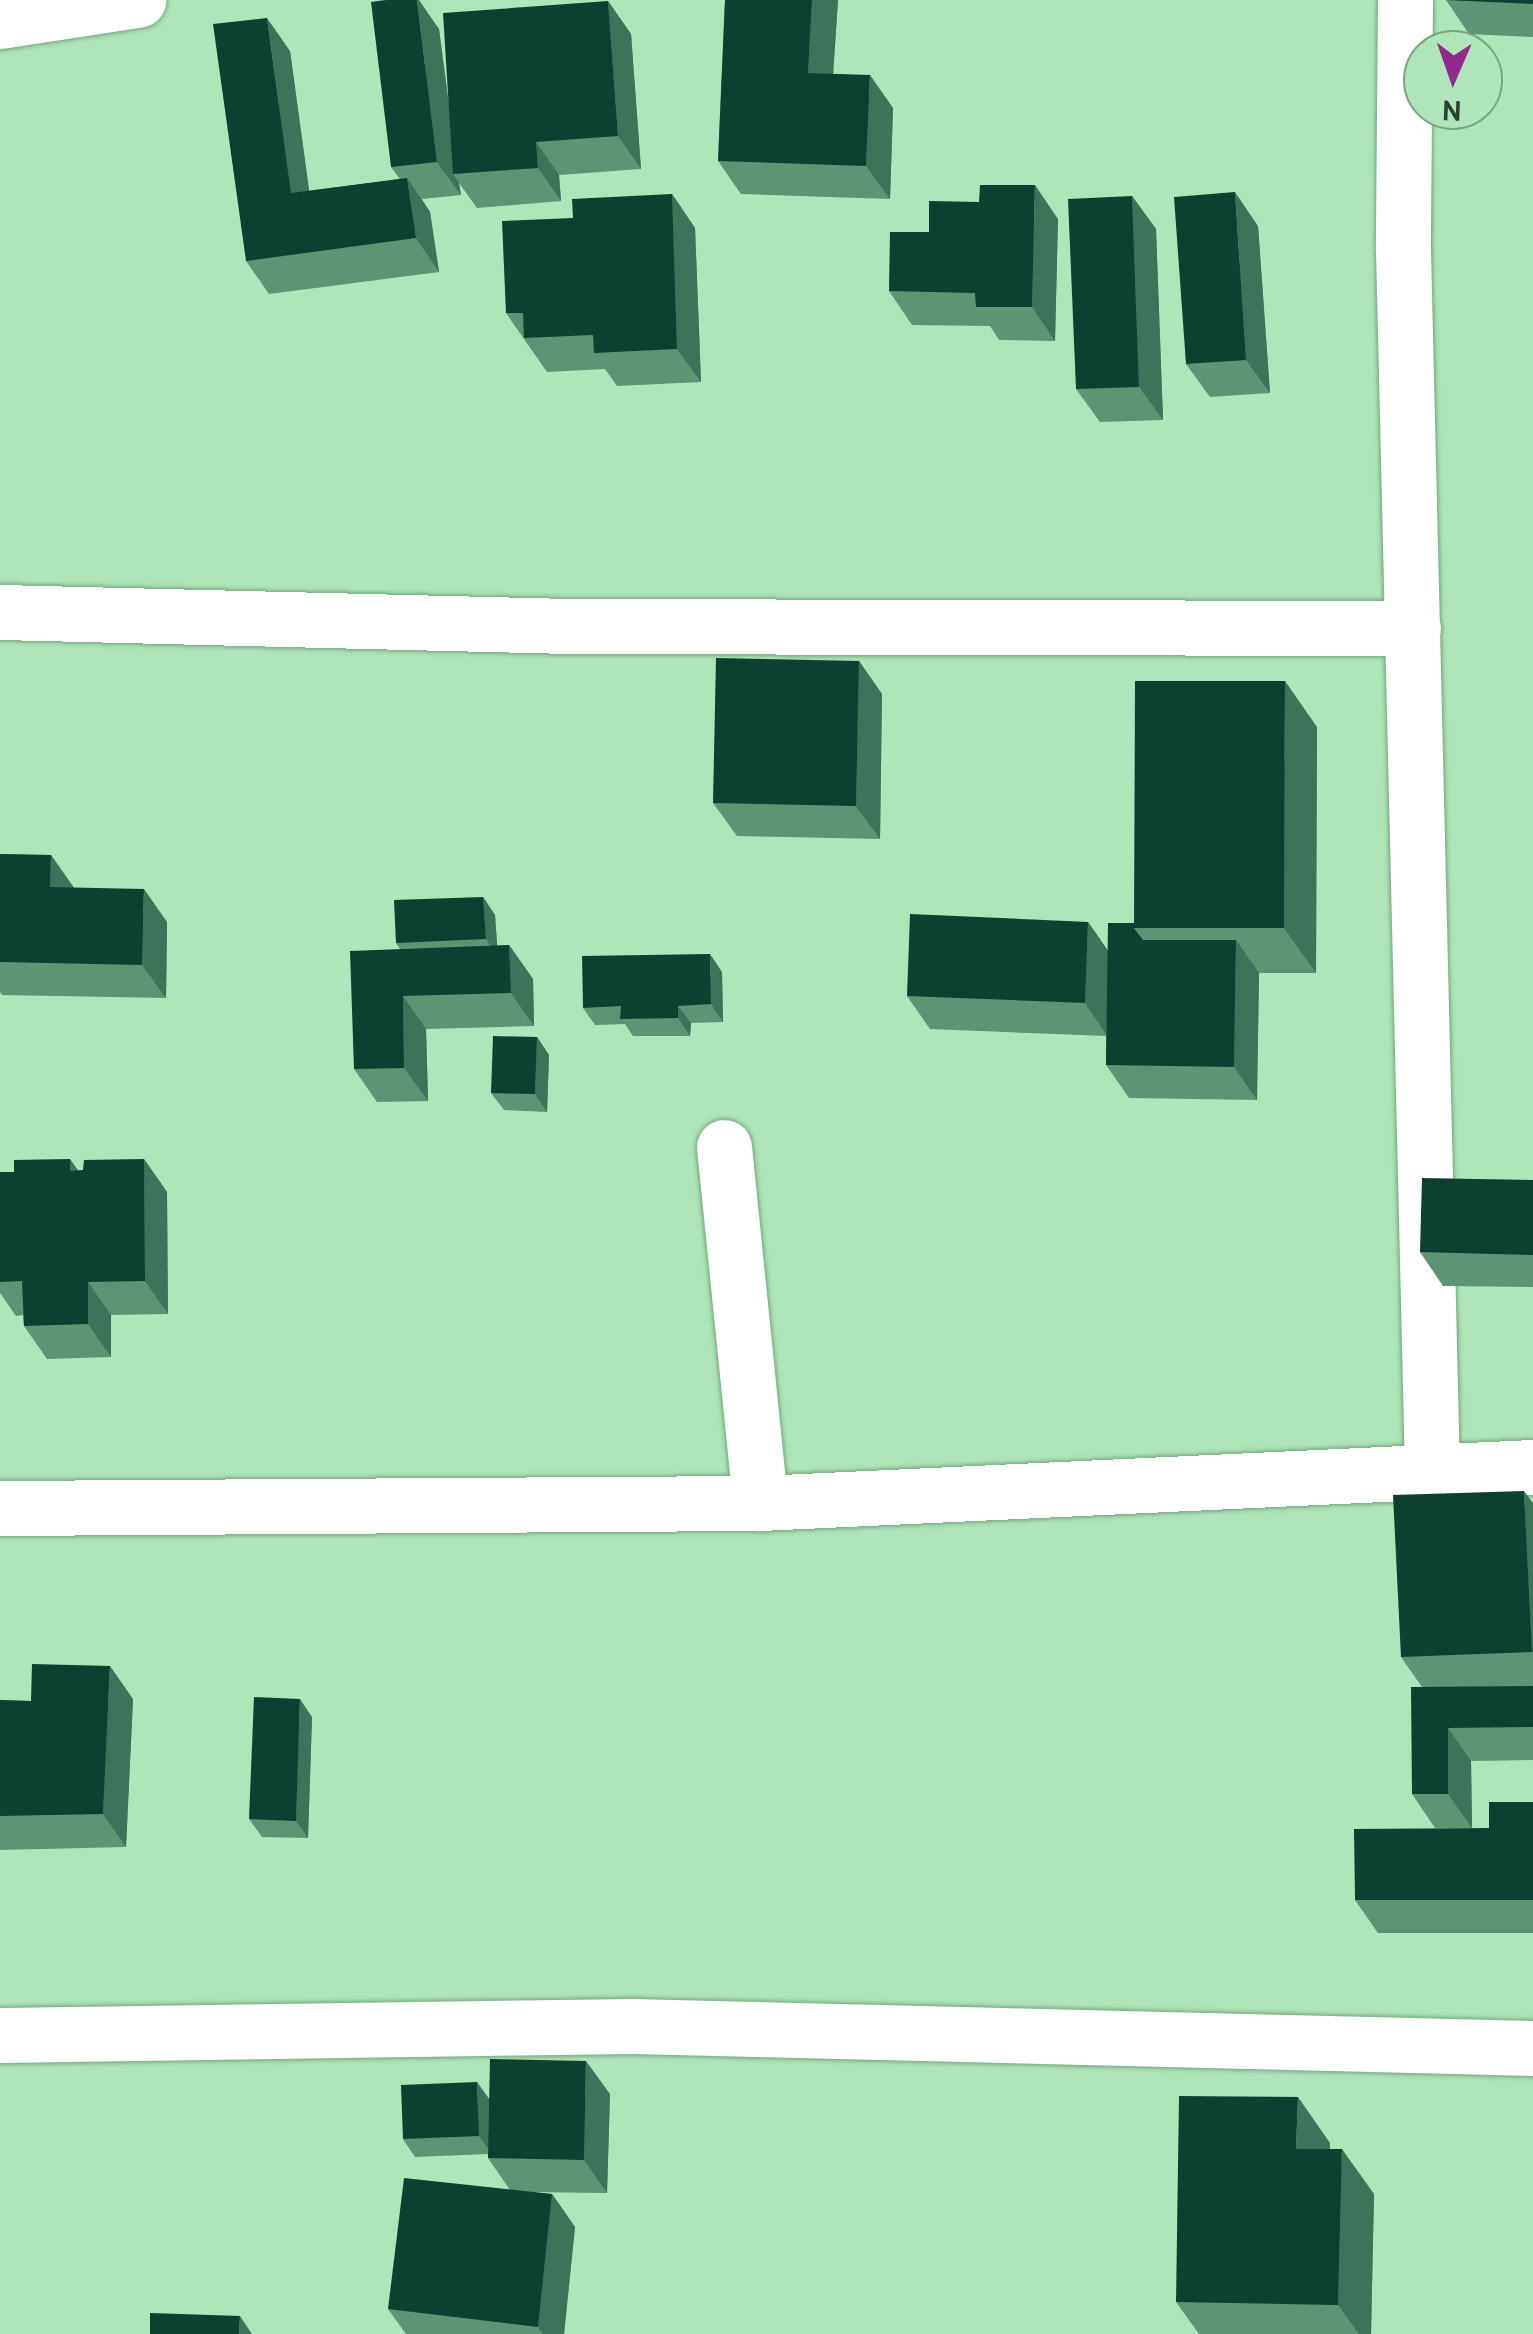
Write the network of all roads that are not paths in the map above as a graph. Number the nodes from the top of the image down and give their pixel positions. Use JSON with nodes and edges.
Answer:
{"nodes":[{"id":1,"x":138,"y":0,"type":"edge"},
{"id":2,"x":1404,"y":0,"type":"edge"},
{"id":3,"x":0,"y":21,"type":"edge"},
{"id":4,"x":0,"y":612,"type":"edge"},
{"id":5,"x":1413,"y":628,"type":"junction"},
{"id":6,"x":724,"y":1146,"type":"dead end"},
{"id":7,"x":1533,"y":1467,"type":"edge"},
{"id":8,"x":1432,"y":1475,"type":"junction"},
{"id":9,"x":760,"y":1503,"type":"junction"},
{"id":10,"x":0,"y":1508,"type":"edge"},
{"id":11,"x":0,"y":2035,"type":"edge"},
{"id":12,"x":1533,"y":2048,"type":"edge"}],
"edges":[{"from":1,"to":3,"type":"street"},
{"from":2,"to":5,"type":"street"},
{"from":4,"to":5,"type":"street"},
{"from":5,"to":8,"type":"street"},
{"from":6,"to":9,"type":"street"},
{"from":7,"to":8,"type":"street"},
{"from":8,"to":9,"type":"street"},
{"from":9,"to":10,"type":"street"},
{"from":11,"to":12,"type":"street"}]}
